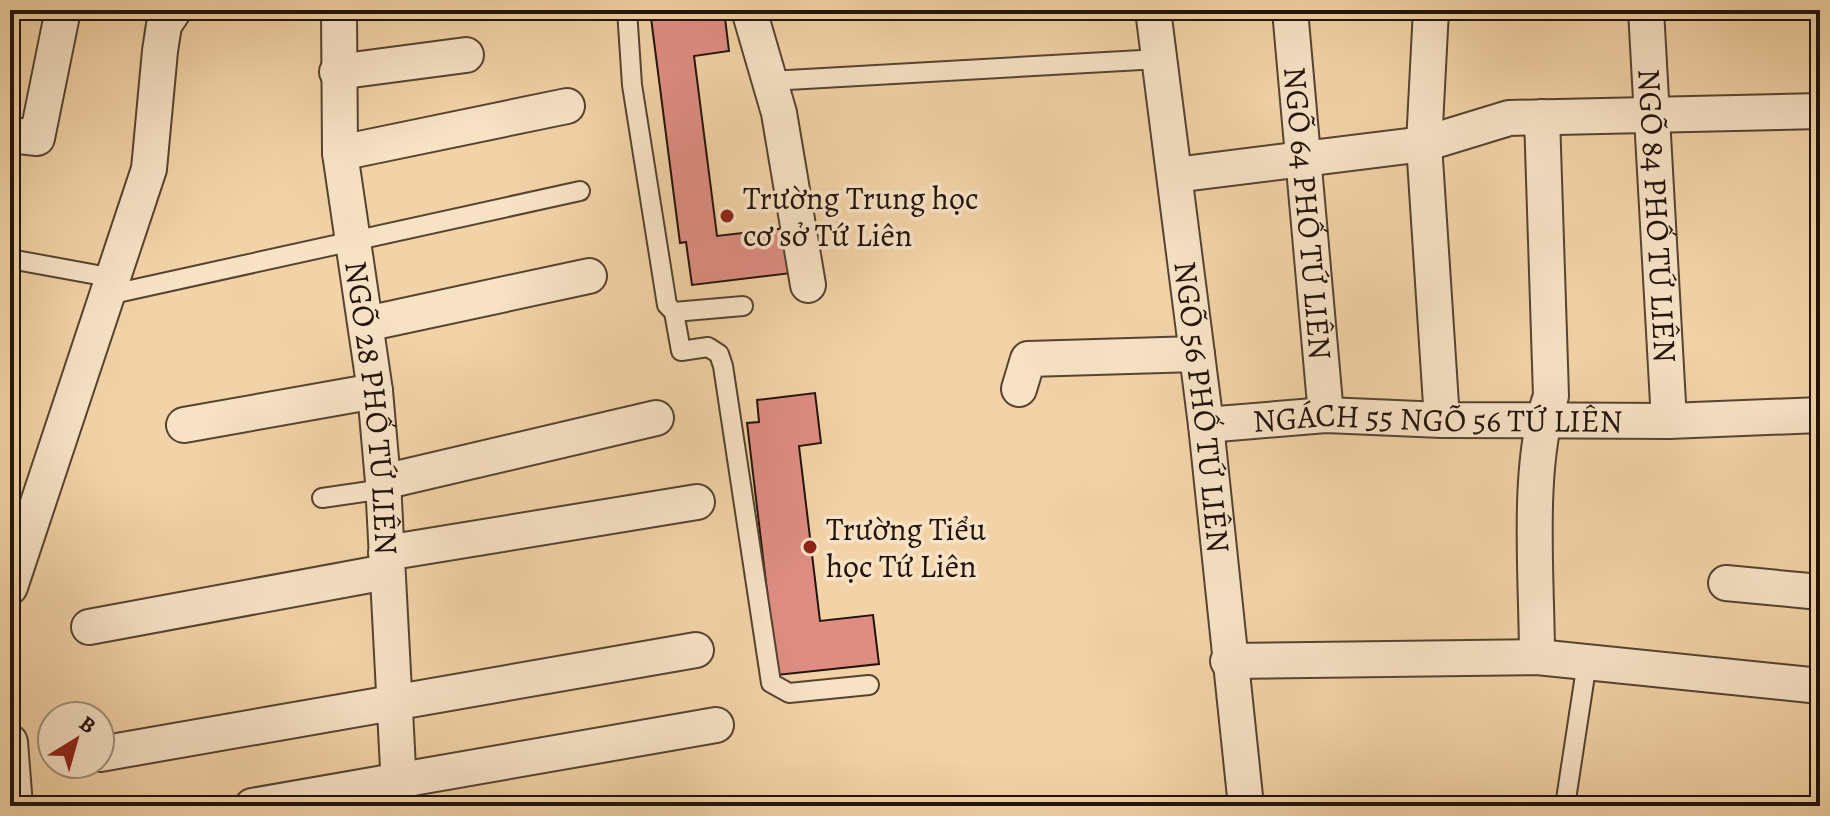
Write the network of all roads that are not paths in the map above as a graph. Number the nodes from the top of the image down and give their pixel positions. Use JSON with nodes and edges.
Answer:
{"nodes":[{"id":1,"x":63,"y":10,"type":"edge"},
{"id":2,"x":174,"y":10,"type":"edge"},
{"id":3,"x":339,"y":10,"type":"edge"},
{"id":4,"x":627,"y":10,"type":"edge"},
{"id":5,"x":749,"y":10,"type":"edge"},
{"id":6,"x":1153,"y":10,"type":"edge"},
{"id":7,"x":1290,"y":10,"type":"edge"},
{"id":8,"x":1431,"y":10,"type":"edge"},
{"id":9,"x":1646,"y":10,"type":"edge"},
{"id":10,"x":466,"y":55,"type":"dead end"},
{"id":11,"x":1159,"y":59,"type":"junction"},
{"id":12,"x":337,"y":72,"type":"junction"},
{"id":13,"x":770,"y":81,"type":"junction"},
{"id":14,"x":567,"y":106,"type":"dead end"},
{"id":15,"x":1820,"y":111,"type":"edge"},
{"id":16,"x":1542,"y":117,"type":"junction"},
{"id":17,"x":1652,"y":117,"type":"junction"},
{"id":18,"x":10,"y":135,"type":"edge"},
{"id":19,"x":1424,"y":144,"type":"junction"},
{"id":20,"x":340,"y":153,"type":"junction"},
{"id":21,"x":1304,"y":162,"type":"junction"},
{"id":22,"x":1175,"y":175,"type":"junction"},
{"id":23,"x":580,"y":191,"type":"dead end"},
{"id":24,"x":351,"y":242,"type":"junction"},
{"id":25,"x":10,"y":259,"type":"edge"},
{"id":26,"x":589,"y":276,"type":"dead end"},
{"id":27,"x":808,"y":285,"type":"dead end"},
{"id":28,"x":111,"y":287,"type":"junction"},
{"id":29,"x":743,"y":306,"type":"dead end"},
{"id":30,"x":674,"y":312,"type":"junction"},
{"id":31,"x":366,"y":324,"type":"junction"},
{"id":32,"x":1197,"y":354,"type":"junction"},
{"id":33,"x":1019,"y":389,"type":"dead end"},
{"id":34,"x":375,"y":391,"type":"junction"},
{"id":35,"x":1326,"y":415,"type":"junction"},
{"id":36,"x":1820,"y":415,"type":"edge"},
{"id":37,"x":656,"y":418,"type":"dead end"},
{"id":38,"x":1442,"y":420,"type":"junction"},
{"id":39,"x":1542,"y":420,"type":"junction"},
{"id":40,"x":1669,"y":421,"type":"junction"},
{"id":41,"x":184,"y":425,"type":"dead end"},
{"id":42,"x":1206,"y":425,"type":"junction"},
{"id":43,"x":384,"y":486,"type":"junction"},
{"id":44,"x":322,"y":498,"type":"dead end"},
{"id":45,"x":697,"y":502,"type":"dead end"},
{"id":46,"x":386,"y":562,"type":"junction"},
{"id":47,"x":1726,"y":583,"type":"dead end"},
{"id":48,"x":10,"y":587,"type":"edge"},
{"id":49,"x":1820,"y":592,"type":"edge"},
{"id":50,"x":89,"y":627,"type":"dead end"},
{"id":51,"x":696,"y":650,"type":"dead end"},
{"id":52,"x":1537,"y":657,"type":"junction"},
{"id":53,"x":1228,"y":661,"type":"junction"},
{"id":54,"x":1587,"y":662,"type":"junction"},
{"id":55,"x":869,"y":685,"type":"dead end"},
{"id":56,"x":1820,"y":686,"type":"edge"},
{"id":57,"x":395,"y":704,"type":"junction"},
{"id":58,"x":716,"y":725,"type":"dead end"},
{"id":59,"x":10,"y":742,"type":"edge"},
{"id":60,"x":116,"y":751,"type":"edge"},
{"id":61,"x":400,"y":793,"type":"edge"},
{"id":62,"x":15,"y":806,"type":"edge"},
{"id":63,"x":252,"y":806,"type":"edge"},
{"id":64,"x":1246,"y":806,"type":"edge"},
{"id":65,"x":1565,"y":806,"type":"edge"}],
"edges":[{"from":1,"to":18,"type":"street"},
{"from":2,"to":28,"type":"street"},
{"from":3,"to":12,"type":"street","name":"NGÕ 28 PHỐ TỨ LIÊN"},
{"from":4,"to":30,"type":"lane"},
{"from":5,"to":13,"type":"street"},
{"from":6,"to":11,"type":"street","name":"NGÕ 56 PHỐ TỨ LIÊN"},
{"from":7,"to":21,"type":"street","name":"NGÕ 64 PHỐ TỨ LIÊN"},
{"from":8,"to":19,"type":"street"},
{"from":9,"to":17,"type":"street","name":"NGÕ 84 PHỐ TỨ LIÊN"},
{"from":10,"to":12,"type":"street"},
{"from":11,"to":13,"type":"lane"},
{"from":11,"to":22,"type":"street","name":"NGÕ 56 PHỐ TỨ LIÊN"},
{"from":12,"to":20,"type":"street","name":"NGÕ 28 PHỐ TỨ LIÊN"},
{"from":13,"to":27,"type":"street"},
{"from":14,"to":20,"type":"street"},
{"from":15,"to":17,"type":"street"},
{"from":16,"to":17,"type":"street"},
{"from":16,"to":19,"type":"street"},
{"from":16,"to":39,"type":"street"},
{"from":17,"to":40,"type":"street","name":"NGÕ 84 PHỐ TỨ LIÊN"},
{"from":19,"to":21,"type":"street"},
{"from":19,"to":38,"type":"street"},
{"from":20,"to":24,"type":"street","name":"NGÕ 28 PHỐ TỨ LIÊN"},
{"from":21,"to":22,"type":"street"},
{"from":21,"to":35,"type":"street","name":"NGÕ 64 PHỐ TỨ LIÊN"},
{"from":22,"to":32,"type":"street","name":"NGÕ 56 PHỐ TỨ LIÊN"},
{"from":23,"to":24,"type":"lane"},
{"from":24,"to":28,"type":"lane"},
{"from":24,"to":31,"type":"street","name":"NGÕ 28 PHỐ TỨ LIÊN"},
{"from":25,"to":28,"type":"lane"},
{"from":26,"to":31,"type":"street"},
{"from":28,"to":48,"type":"street"},
{"from":29,"to":30,"type":"lane"},
{"from":30,"to":55,"type":"lane"},
{"from":31,"to":34,"type":"street","name":"NGÕ 28 PHỐ TỨ LIÊN"},
{"from":32,"to":33,"type":"street"},
{"from":32,"to":42,"type":"street","name":"NGÕ 56 PHỐ TỨ LIÊN"},
{"from":34,"to":41,"type":"street"},
{"from":34,"to":43,"type":"street","name":"NGÕ 28 PHỐ TỨ LIÊN"},
{"from":35,"to":38,"type":"street","name":"NGÁCH 55 NGÕ 56 TỨ LIÊN"},
{"from":35,"to":42,"type":"street","name":"NGÁCH 55 NGÕ 56 TỨ LIÊN"},
{"from":36,"to":40,"type":"street","name":"NGÁCH 55 NGÕ 56 TỨ LIÊN"},
{"from":37,"to":43,"type":"street"},
{"from":38,"to":39,"type":"street","name":"NGÁCH 55 NGÕ 56 TỨ LIÊN"},
{"from":39,"to":40,"type":"street","name":"NGÁCH 55 NGÕ 56 TỨ LIÊN"},
{"from":39,"to":52,"type":"street"},
{"from":42,"to":53,"type":"street","name":"NGÕ 56 PHỐ TỨ LIÊN"},
{"from":43,"to":44,"type":"lane"},
{"from":43,"to":46,"type":"street","name":"NGÕ 28 PHỐ TỨ LIÊN"},
{"from":45,"to":46,"type":"street"},
{"from":46,"to":50,"type":"street"},
{"from":46,"to":57,"type":"street","name":"NGÕ 28 PHỐ TỨ LIÊN"},
{"from":47,"to":49,"type":"street"},
{"from":51,"to":57,"type":"street"},
{"from":52,"to":53,"type":"street"},
{"from":52,"to":54,"type":"street"},
{"from":53,"to":64,"type":"street","name":"NGÕ 56 PHỐ TỨ LIÊN"},
{"from":54,"to":56,"type":"street"},
{"from":54,"to":65,"type":"lane"},
{"from":57,"to":60,"type":"street"},
{"from":57,"to":61,"type":"street","name":"NGÕ 28 PHỐ TỨ LIÊN"},
{"from":58,"to":61,"type":"street"},
{"from":59,"to":62,"type":"street"},
{"from":61,"to":63,"type":"street"}]}
